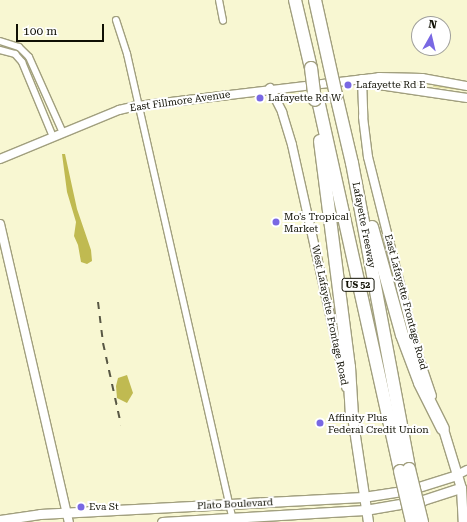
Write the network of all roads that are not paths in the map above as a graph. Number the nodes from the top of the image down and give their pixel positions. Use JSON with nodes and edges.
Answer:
{"nodes":[{"id":1,"x":220,"y":0,"type":"edge"},
{"id":2,"x":295,"y":0,"type":"edge"},
{"id":3,"x":315,"y":0,"type":"edge"},
{"id":4,"x":116,"y":20,"type":"dead end"},
{"id":5,"x":223,"y":21,"type":"dead end"},
{"id":6,"x":0,"y":41,"type":"edge"},
{"id":7,"x":0,"y":50,"type":"edge"},
{"id":8,"x":366,"y":79,"type":"junction"},
{"id":9,"x":467,"y":86,"type":"edge"},
{"id":10,"x":270,"y":88,"type":"junction"},
{"id":11,"x":467,"y":98,"type":"edge"},
{"id":12,"x":316,"y":100,"type":"junction"},
{"id":13,"x":137,"y":106,"type":"junction"},
{"id":14,"x":63,"y":133,"type":"junction"},
{"id":15,"x":53,"y":137,"type":"junction"},
{"id":16,"x":0,"y":159,"type":"edge"},
{"id":17,"x":352,"y":163,"type":"junction"},
{"id":18,"x":0,"y":224,"type":"edge"},
{"id":19,"x":352,"y":416,"type":"junction"},
{"id":20,"x":443,"y":429,"type":"junction"},
{"id":21,"x":405,"y":470,"type":"junction"},
{"id":22,"x":467,"y":470,"type":"edge"},
{"id":23,"x":457,"y":475,"type":"junction"},
{"id":24,"x":464,"y":487,"type":"edge"},
{"id":25,"x":363,"y":498,"type":"junction"},
{"id":26,"x":229,"y":504,"type":"junction"},
{"id":27,"x":365,"y":510,"type":"junction"},
{"id":28,"x":68,"y":518,"type":"edge"},
{"id":29,"x":0,"y":520,"type":"edge"},
{"id":30,"x":233,"y":520,"type":"edge"},
{"id":31,"x":162,"y":522,"type":"edge"},
{"id":32,"x":368,"y":522,"type":"edge"},
{"id":33,"x":412,"y":522,"type":"edge"},
{"id":34,"x":422,"y":522,"type":"edge"},
{"id":35,"x":463,"y":522,"type":"edge"}],
"edges":[{"from":1,"to":5,"type":"street"},
{"from":2,"to":12,"type":"highway","bridge":true},
{"from":3,"to":17,"type":"highway","name":"Lafayette Freeway","number":"US 52","bridge":true},
{"from":4,"to":13,"type":"street"},
{"from":6,"to":14,"type":"street"},
{"from":7,"to":15,"type":"street"},
{"from":8,"to":9,"type":"street","name":"East Fillmore Avenue"},
{"from":8,"to":10,"type":"street","name":"East Fillmore Avenue"},
{"from":8,"to":11,"type":"street","name":"East Fillmore Avenue"},
{"from":8,"to":20,"type":"street","name":"East Lafayette Frontage Road"},
{"from":10,"to":13,"type":"street","name":"East Fillmore Avenue"},
{"from":10,"to":19,"type":"street","name":"West Lafayette Frontage Road"},
{"from":12,"to":19,"type":"highway"},
{"from":12,"to":21,"type":"highway","name":"Lafayette Freeway","number":"US 52"},
{"from":13,"to":14,"type":"street","name":"East Fillmore Avenue"},
{"from":13,"to":26,"type":"street"},
{"from":14,"to":15,"type":"street","name":"East Fillmore Avenue"},
{"from":15,"to":16,"type":"street","name":"East Fillmore Avenue"},
{"from":17,"to":20,"type":"highway"},
{"from":17,"to":21,"type":"highway","name":"Lafayette Freeway","number":"US 52"},
{"from":18,"to":28,"type":"street"},
{"from":19,"to":25,"type":"main road","name":"West Lafayette Frontage Road"},
{"from":20,"to":23,"type":"main road","name":"East Lafayette Frontage Road"},
{"from":21,"to":33,"type":"highway","name":"Lafayette Freeway","number":"US 52","bridge":true},
{"from":21,"to":34,"type":"highway","name":"Lafayette Freeway","number":"US 52","bridge":true},
{"from":22,"to":23,"type":"street","name":"Plato Boulevard"},
{"from":23,"to":24,"type":"main road","name":"East Lafayette Frontage Road"},
{"from":23,"to":25,"type":"main road","name":"Plato Boulevard"},
{"from":24,"to":27,"type":"main road","name":"Plato Boulevard"},
{"from":24,"to":35,"type":"main road","name":"East Lafayette Frontage Road"},
{"from":25,"to":26,"type":"main road","name":"Plato Boulevard"},
{"from":25,"to":27,"type":"main road","name":"West Lafayette Frontage Road"},
{"from":26,"to":28,"type":"main road","name":"Plato Boulevard"},
{"from":26,"to":30,"type":"street"},
{"from":27,"to":30,"type":"main road","name":"Plato Boulevard"},
{"from":27,"to":32,"type":"main road","name":"West Lafayette Frontage Road"},
{"from":28,"to":29,"type":"main road","name":"Plato Boulevard"},
{"from":30,"to":31,"type":"main road","name":"Plato Boulevard"}]}
